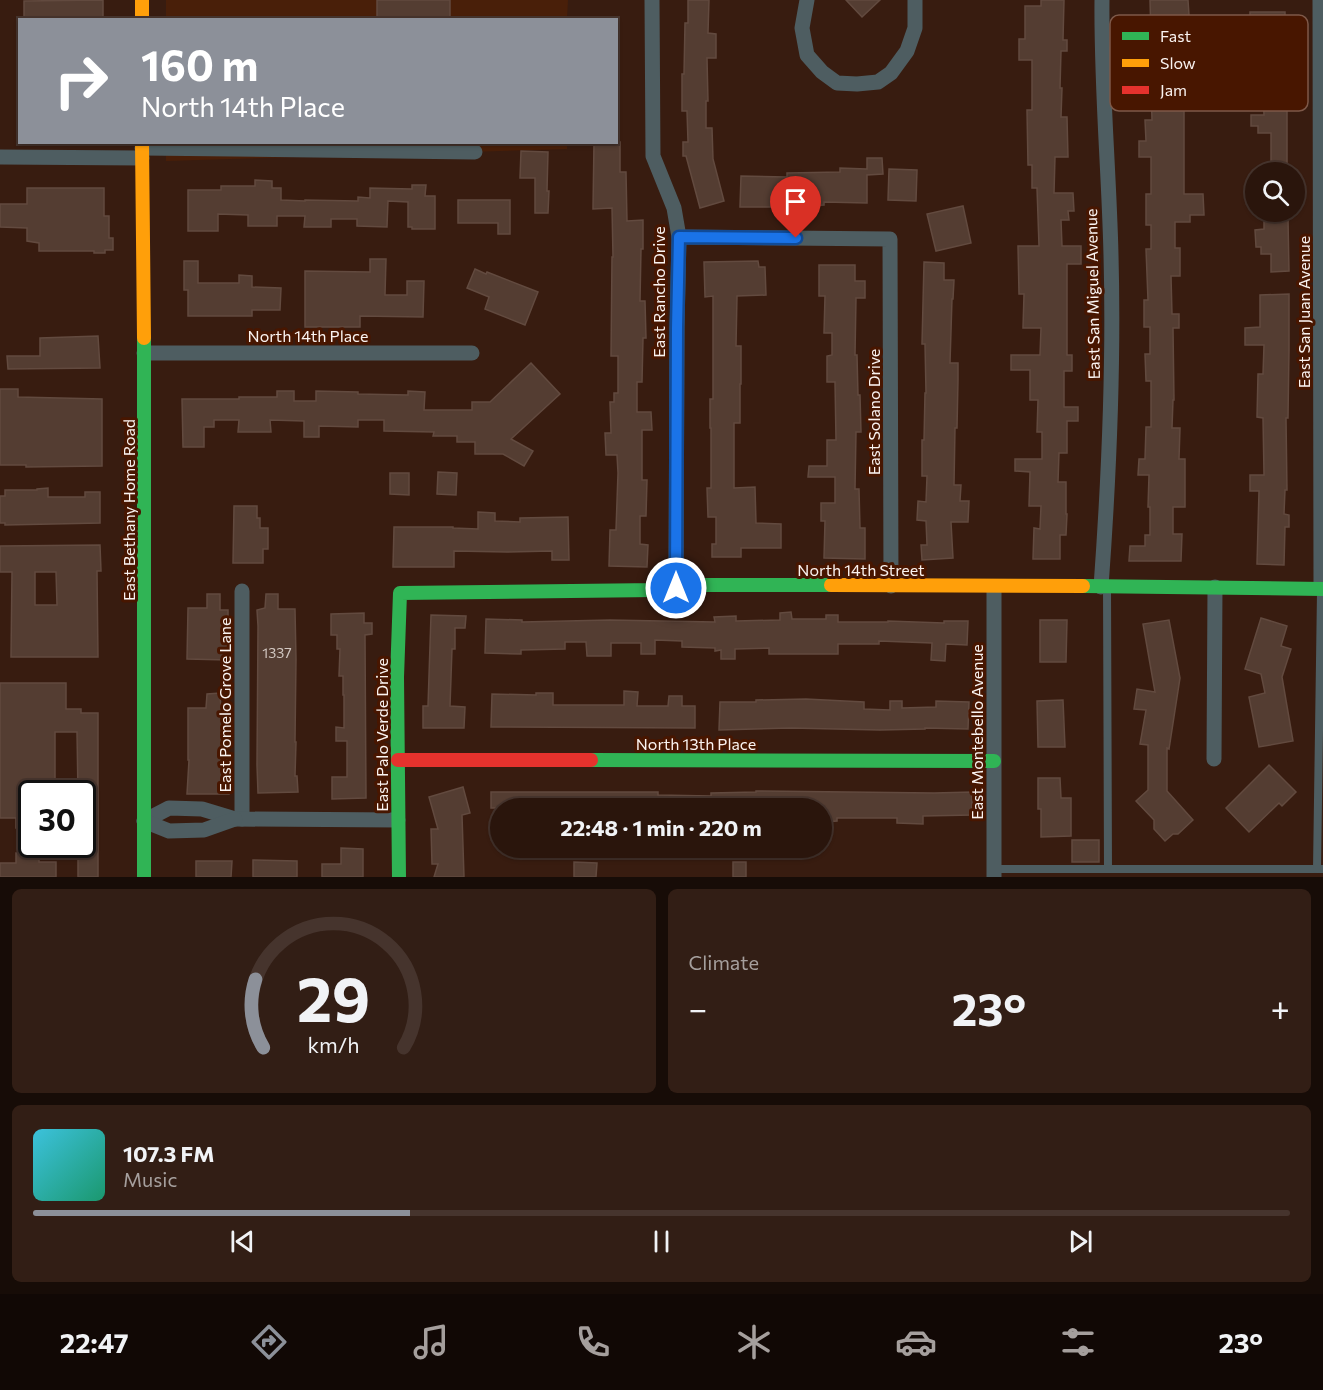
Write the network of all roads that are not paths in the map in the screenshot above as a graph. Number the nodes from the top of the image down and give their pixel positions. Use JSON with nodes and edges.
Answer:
{"nodes":[{"id":1,"x":142,"y":0,"type":"edge"},
{"id":2,"x":652,"y":0,"type":"edge"},
{"id":3,"x":807,"y":0,"type":"edge"},
{"id":4,"x":915,"y":0,"type":"edge"},
{"id":5,"x":1102,"y":0,"type":"edge"},
{"id":6,"x":1320,"y":0,"type":"edge"},
{"id":7,"x":142,"y":18,"type":"edge"},
{"id":8,"x":142,"y":150,"type":"edge"},
{"id":9,"x":475,"y":152,"type":"dead end"},
{"id":10,"x":0,"y":157,"type":"edge"},
{"id":11,"x":679,"y":237,"type":"junction"},
{"id":12,"x":144,"y":353,"type":"junction"},
{"id":13,"x":472,"y":353,"type":"dead end"},
{"id":14,"x":891,"y":586,"type":"junction"},
{"id":15,"x":994,"y":587,"type":"junction"},
{"id":16,"x":1104,"y":587,"type":"junction"},
{"id":17,"x":1215,"y":587,"type":"junction"},
{"id":18,"x":676,"y":588,"type":"junction"},
{"id":19,"x":1322,"y":589,"type":"edge"},
{"id":20,"x":242,"y":591,"type":"dead end"},
{"id":21,"x":399,"y":593,"type":"joint"},
{"id":22,"x":1214,"y":759,"type":"dead end"},
{"id":23,"x":398,"y":760,"type":"junction"},
{"id":24,"x":994,"y":761,"type":"junction"},
{"id":25,"x":239,"y":819,"type":"junction"},
{"id":26,"x":398,"y":820,"type":"junction"},
{"id":27,"x":144,"y":821,"type":"junction"},
{"id":28,"x":1108,"y":869,"type":"junction"},
{"id":29,"x":1320,"y":869,"type":"edge"},
{"id":30,"x":994,"y":873,"type":"edge"},
{"id":31,"x":144,"y":877,"type":"edge"},
{"id":32,"x":399,"y":877,"type":"edge"}],
"edges":[{"from":1,"to":7,"type":"street"},
{"from":2,"to":11,"type":"street","name":"East Rancho Drive"},
{"from":3,"to":4,"type":"street"},
{"from":5,"to":16,"type":"street","name":"East San Miguel Avenue"},
{"from":6,"to":19,"type":"street","name":"East San Juan Avenue"},
{"from":8,"to":9,"type":"street"},
{"from":8,"to":10,"type":"street"},
{"from":8,"to":12,"type":"street","name":"East Bethany Home Road"},
{"from":11,"to":14,"type":"street","name":"East Solano Drive"},
{"from":11,"to":18,"type":"street","name":"East Rancho Drive"},
{"from":12,"to":13,"type":"street","name":"North 14th Place"},
{"from":12,"to":27,"type":"street","name":"East Bethany Home Road"},
{"from":14,"to":15,"type":"street","name":"North 14th Street"},
{"from":14,"to":18,"type":"street","name":"North 14th Street"},
{"from":15,"to":16,"type":"street","name":"North 14th Street"},
{"from":15,"to":24,"type":"street","name":"East Montebello Avenue"},
{"from":16,"to":17,"type":"street","name":"North 14th Street"},
{"from":16,"to":28,"type":"lane"},
{"from":17,"to":19,"type":"street","name":"North 14th Street"},
{"from":17,"to":22,"type":"street"},
{"from":18,"to":21,"type":"street","name":"North 14th Street"},
{"from":19,"to":29,"type":"lane"},
{"from":20,"to":25,"type":"street","name":"East Pomelo Grove Lane"},
{"from":21,"to":23,"type":"street","name":"East Palo Verde Drive"},
{"from":23,"to":24,"type":"street","name":"North 13th Place"},
{"from":23,"to":26,"type":"street","name":"East Palo Verde Drive"},
{"from":24,"to":30,"type":"street","name":"East Montebello Avenue"},
{"from":25,"to":26,"type":"street"},
{"from":25,"to":27,"type":"street"},
{"from":25,"to":27,"type":"street"},
{"from":26,"to":32,"type":"street","name":"East Palo Verde Drive"},
{"from":27,"to":31,"type":"street","name":"East Bethany Home Road"},
{"from":28,"to":29,"type":"lane"},
{"from":28,"to":30,"type":"lane"}]}
